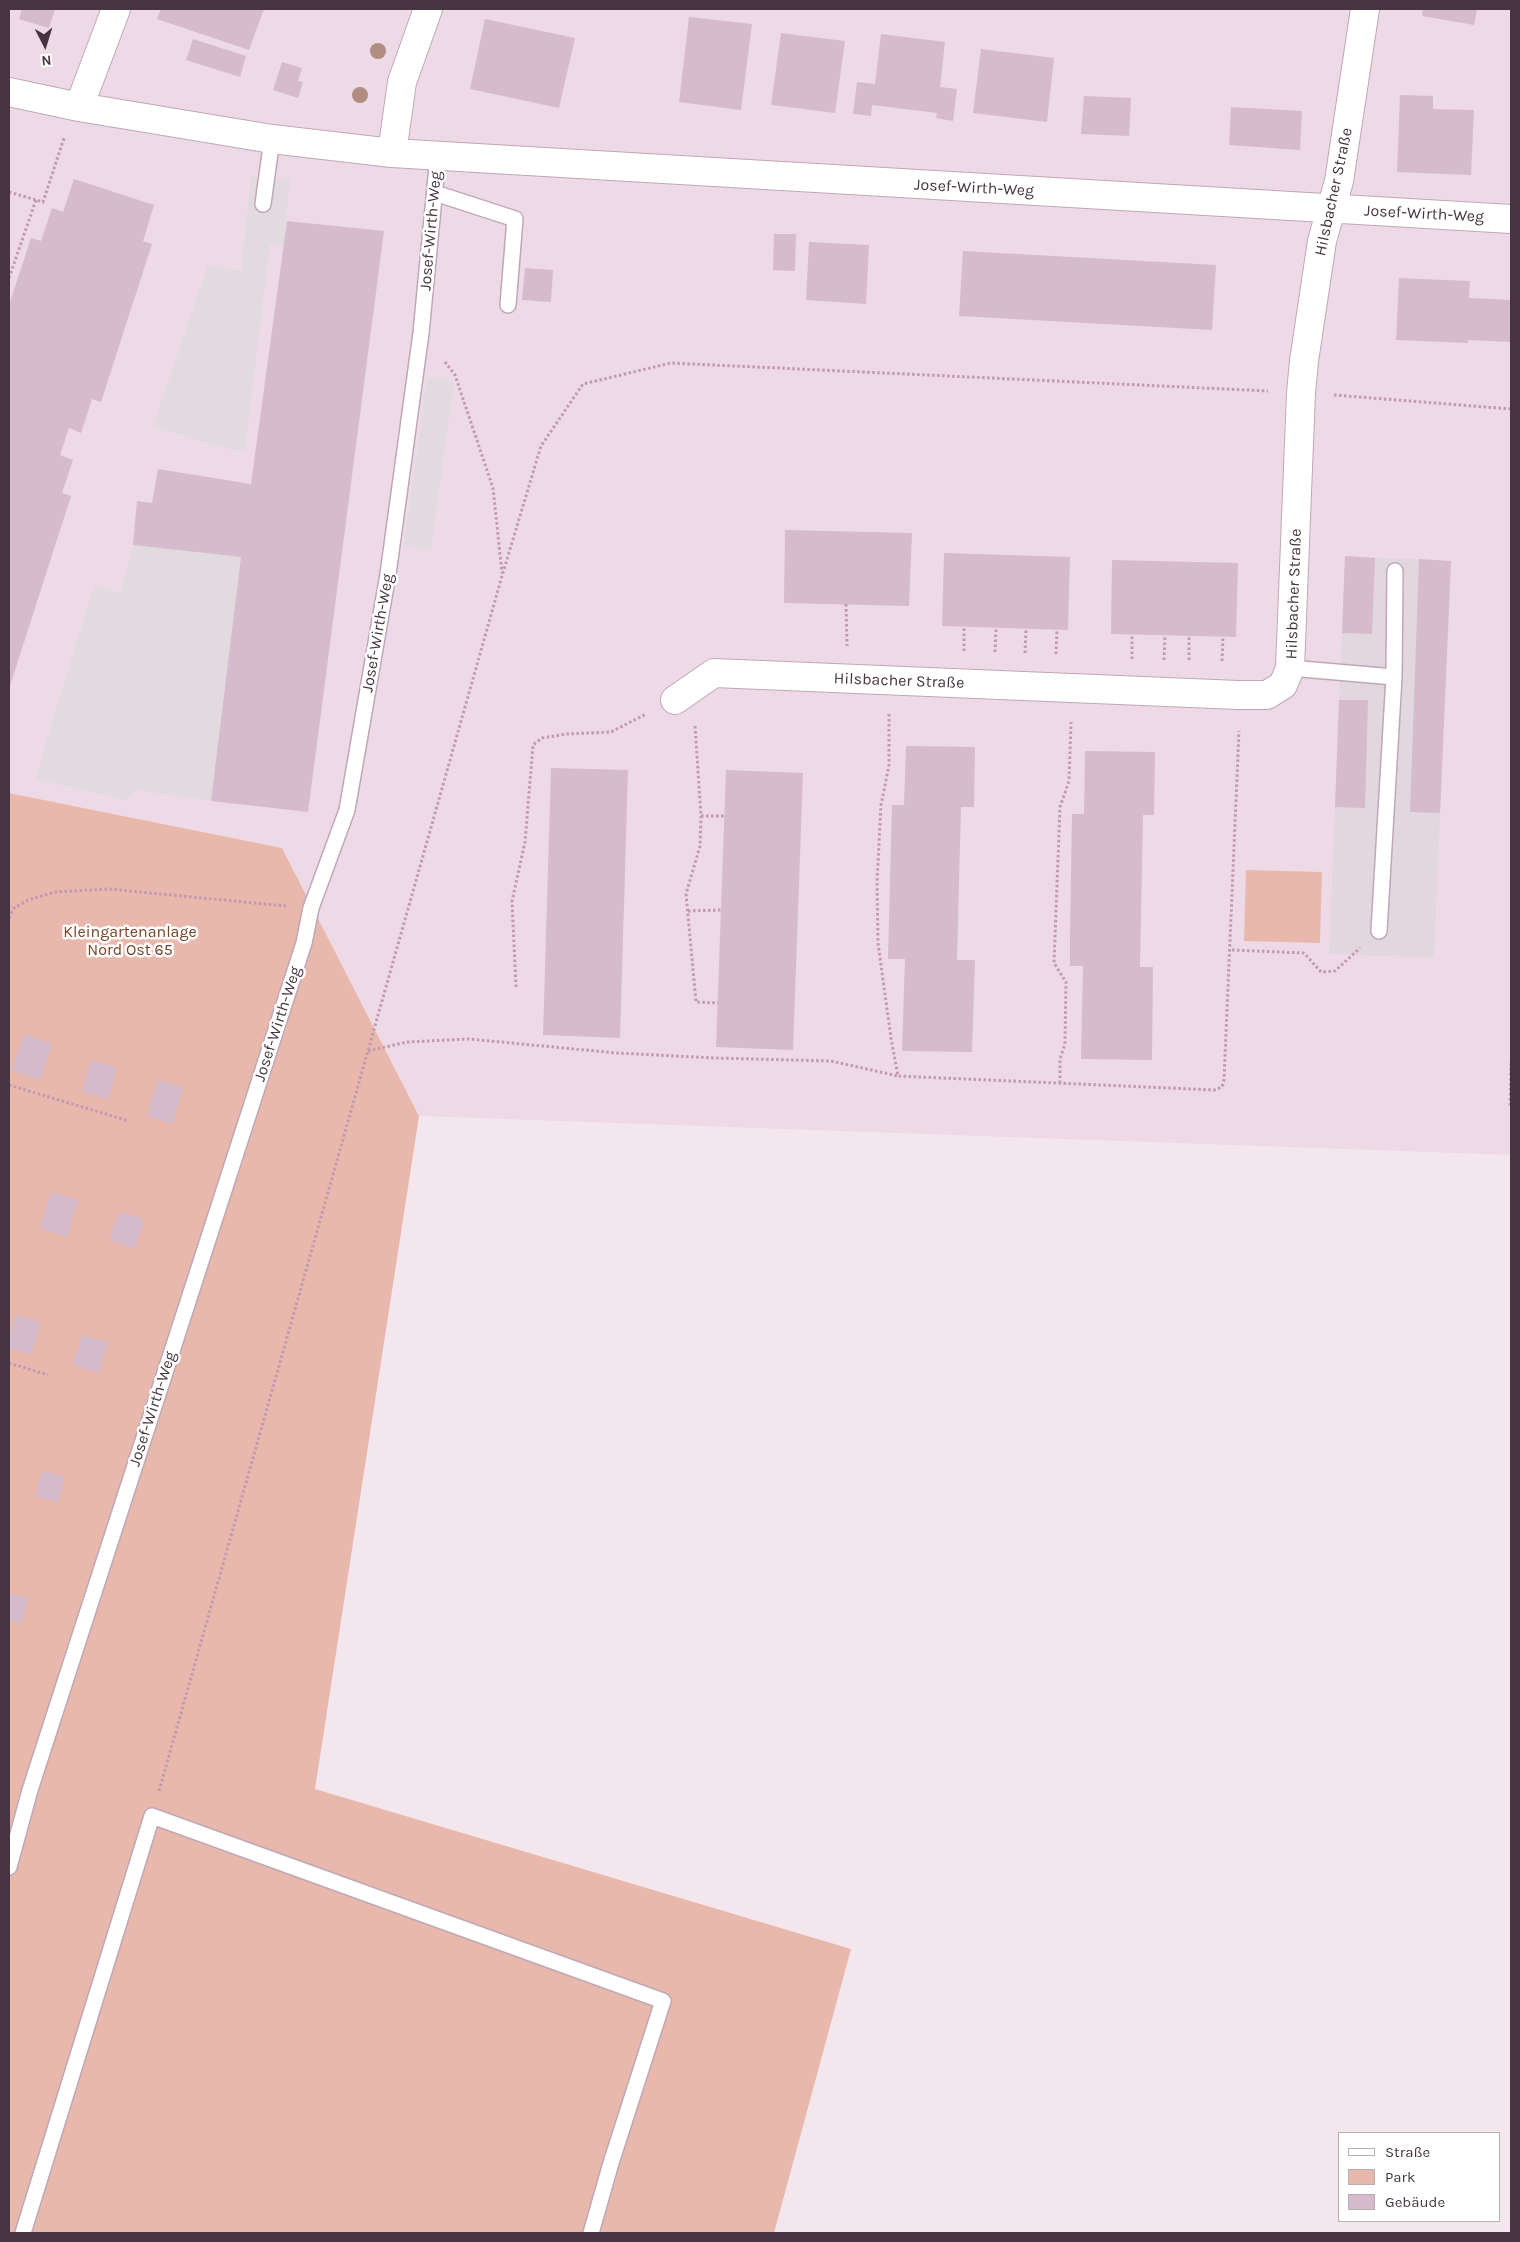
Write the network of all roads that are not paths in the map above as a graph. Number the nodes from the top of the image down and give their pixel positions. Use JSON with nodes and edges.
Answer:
{"nodes":[{"id":1,"x":116,"y":9,"type":"edge"},
{"id":2,"x":428,"y":9,"type":"edge"},
{"id":3,"x":1365,"y":9,"type":"edge"},
{"id":4,"x":9,"y":92,"type":"edge"},
{"id":5,"x":77,"y":107,"type":"junction"},
{"id":6,"x":272,"y":139,"type":"junction"},
{"id":7,"x":392,"y":153,"type":"junction"},
{"id":8,"x":438,"y":156,"type":"junction"},
{"id":9,"x":435,"y":192,"type":"junction"},
{"id":10,"x":263,"y":204,"type":"dead end"},
{"id":11,"x":1332,"y":209,"type":"junction"},
{"id":12,"x":1511,"y":219,"type":"edge"},
{"id":13,"x":508,"y":305,"type":"dead end"},
{"id":14,"x":1395,"y":571,"type":"dead end"},
{"id":15,"x":1290,"y":668,"type":"junction"},
{"id":16,"x":1394,"y":677,"type":"junction"},
{"id":17,"x":684,"y":694,"type":"road end"},
{"id":18,"x":1379,"y":930,"type":"road end"},
{"id":19,"x":9,"y":1867,"type":"edge"},
{"id":20,"x":23,"y":2233,"type":"edge"},
{"id":21,"x":591,"y":2233,"type":"edge"}],
"edges":[{"from":1,"to":5,"type":"street"},
{"from":2,"to":7,"type":"street"},
{"from":3,"to":11,"type":"street","name":"Hilsbacher Straße"},
{"from":4,"to":5,"type":"street","name":"Josef-Wirth-Weg"},
{"from":5,"to":6,"type":"street","name":"Josef-Wirth-Weg"},
{"from":6,"to":7,"type":"street","name":"Josef-Wirth-Weg"},
{"from":6,"to":10,"type":"lane"},
{"from":7,"to":8,"type":"street","name":"Josef-Wirth-Weg"},
{"from":8,"to":9,"type":"lane","name":"Josef-Wirth-Weg"},
{"from":8,"to":11,"type":"street","name":"Josef-Wirth-Weg"},
{"from":9,"to":13,"type":"lane"},
{"from":9,"to":19,"type":"lane","name":"Josef-Wirth-Weg"},
{"from":11,"to":12,"type":"street","name":"Josef-Wirth-Weg"},
{"from":11,"to":15,"type":"street","name":"Hilsbacher Straße"},
{"from":14,"to":16,"type":"lane"},
{"from":15,"to":16,"type":"lane"},
{"from":15,"to":17,"type":"street","name":"Hilsbacher Straße"},
{"from":16,"to":18,"type":"lane"},
{"from":20,"to":21,"type":"lane"}]}
